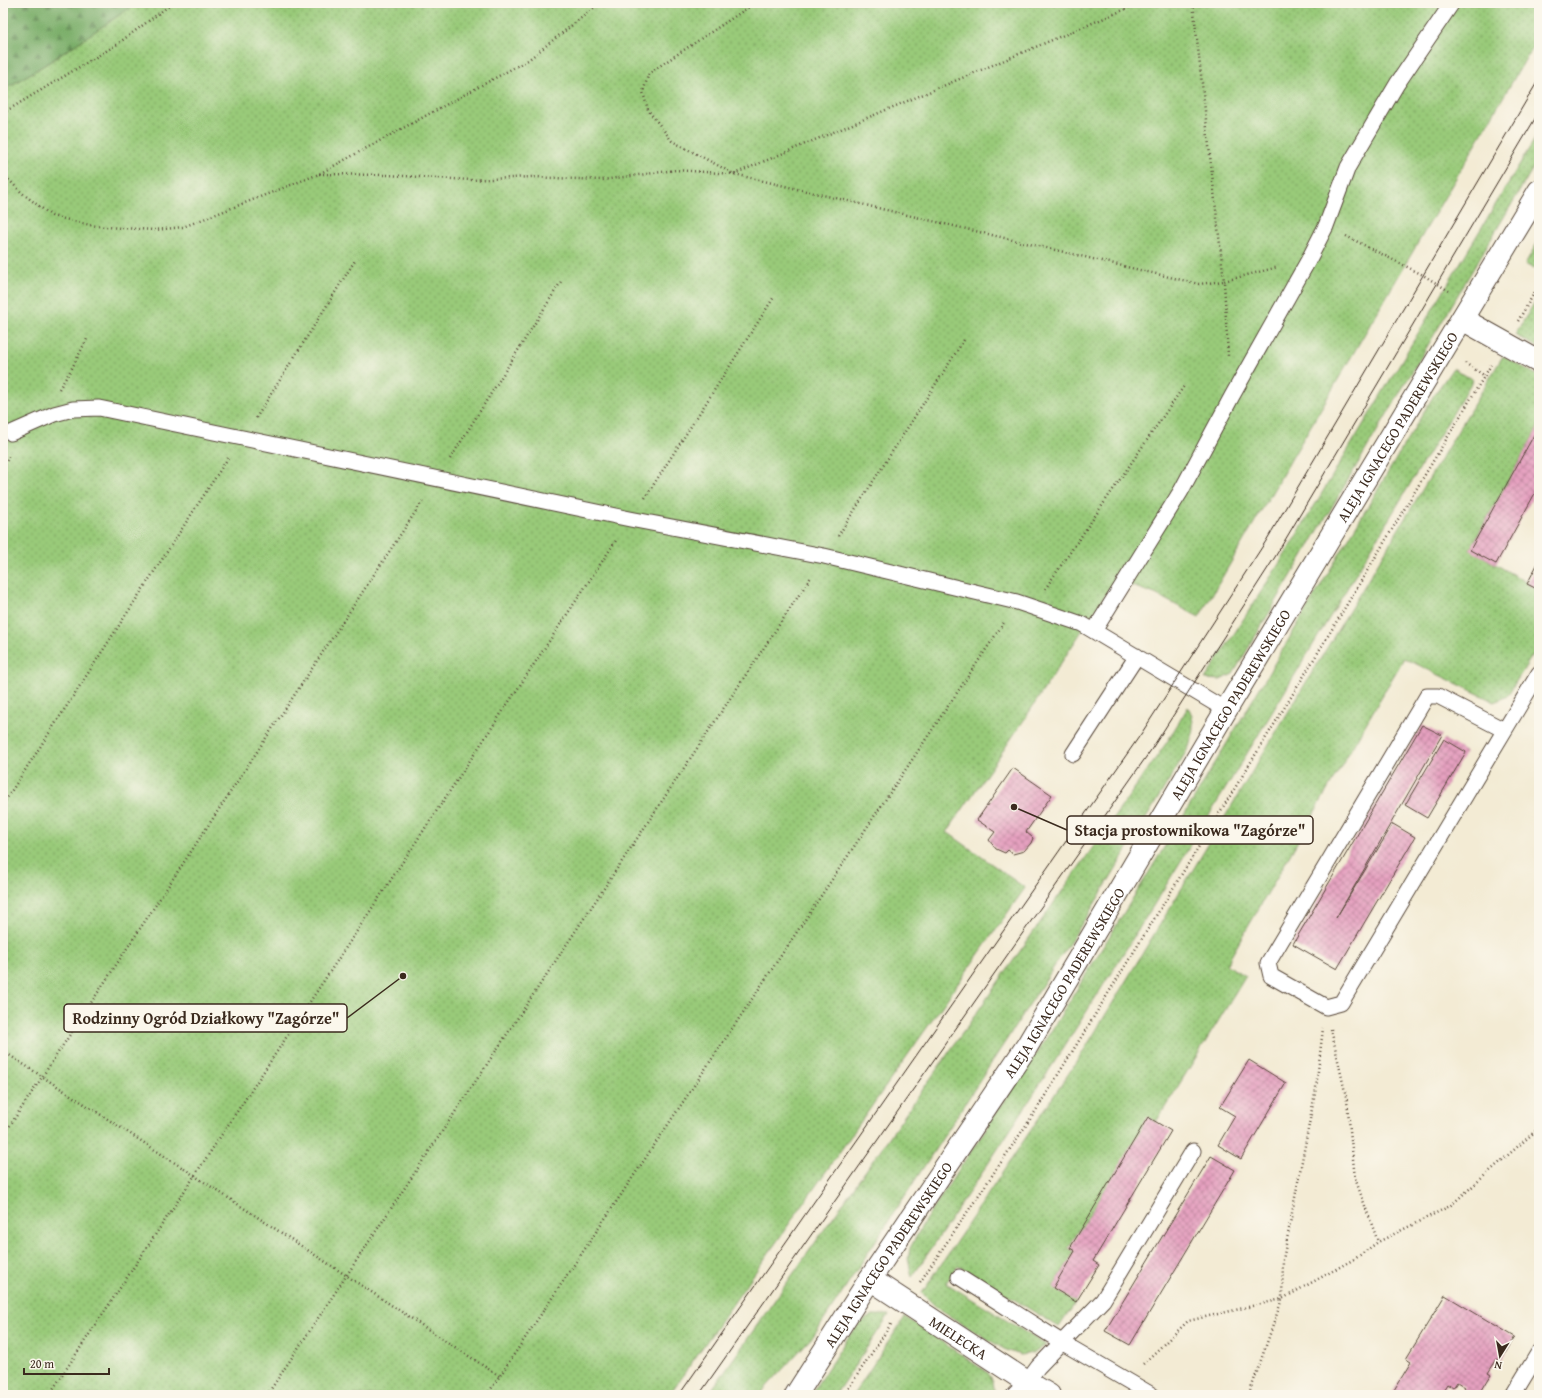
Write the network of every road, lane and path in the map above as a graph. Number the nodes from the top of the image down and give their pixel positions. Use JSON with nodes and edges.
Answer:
{"nodes":[{"id":1,"x":173,"y":3,"type":"edge"},
{"id":2,"x":600,"y":3,"type":"edge"},
{"id":3,"x":755,"y":3,"type":"edge"},
{"id":4,"x":1140,"y":3,"type":"edge"},
{"id":5,"x":1193,"y":3,"type":"edge"},
{"id":6,"x":1452,"y":3,"type":"edge"},
{"id":7,"x":3,"y":113,"type":"edge"},
{"id":8,"x":3,"y":174,"type":"edge"},
{"id":9,"x":319,"y":174,"type":"junction"},
{"id":10,"x":734,"y":174,"type":"junction"},
{"id":11,"x":1539,"y":190,"type":"edge"},
{"id":12,"x":1326,"y":226,"type":"junction"},
{"id":13,"x":356,"y":259,"type":"dead end"},
{"id":14,"x":1308,"y":261,"type":"junction"},
{"id":15,"x":562,"y":280,"type":"dead end"},
{"id":16,"x":1224,"y":281,"type":"junction"},
{"id":17,"x":1539,"y":285,"type":"edge"},
{"id":18,"x":1452,"y":292,"type":"dead end"},
{"id":19,"x":774,"y":297,"type":"dead end"},
{"id":20,"x":1462,"y":319,"type":"junction"},
{"id":21,"x":88,"y":337,"type":"dead end"},
{"id":22,"x":964,"y":340,"type":"dead end"},
{"id":23,"x":1504,"y":343,"type":"junction"},
{"id":24,"x":1443,"y":350,"type":"junction"},
{"id":25,"x":1228,"y":356,"type":"dead end"},
{"id":26,"x":1539,"y":362,"type":"edge"},
{"id":27,"x":1485,"y":376,"type":"junction"},
{"id":28,"x":1184,"y":386,"type":"dead end"},
{"id":29,"x":54,"y":414,"type":"junction"},
{"id":30,"x":11,"y":433,"type":"dead end"},
{"id":31,"x":241,"y":438,"type":"junction"},
{"id":32,"x":437,"y":479,"type":"junction"},
{"id":33,"x":630,"y":519,"type":"junction"},
{"id":34,"x":824,"y":556,"type":"junction"},
{"id":35,"x":1017,"y":602,"type":"junction"},
{"id":36,"x":1032,"y":607,"type":"junction"},
{"id":37,"x":1094,"y":631,"type":"junction"},
{"id":38,"x":1137,"y":656,"type":"junction"},
{"id":39,"x":1539,"y":673,"type":"edge"},
{"id":40,"x":1226,"y":710,"type":"junction"},
{"id":41,"x":1504,"y":730,"type":"junction"},
{"id":42,"x":1073,"y":754,"type":"dead end"},
{"id":43,"x":3,"y":804,"type":"edge"},
{"id":44,"x":1326,"y":1007,"type":"junction"},
{"id":45,"x":3,"y":1051,"type":"edge"},
{"id":46,"x":42,"y":1077,"type":"junction"},
{"id":47,"x":1539,"y":1128,"type":"edge"},
{"id":48,"x":3,"y":1136,"type":"edge"},
{"id":49,"x":1193,"y":1151,"type":"dead end"},
{"id":50,"x":196,"y":1176,"type":"junction"},
{"id":51,"x":1378,"y":1242,"type":"junction"},
{"id":52,"x":346,"y":1276,"type":"junction"},
{"id":53,"x":959,"y":1277,"type":"dead end"},
{"id":54,"x":870,"y":1279,"type":"junction"},
{"id":55,"x":1282,"y":1300,"type":"junction"},
{"id":56,"x":906,"y":1302,"type":"junction"},
{"id":57,"x":1063,"y":1343,"type":"junction"},
{"id":58,"x":1539,"y":1352,"type":"edge"},
{"id":59,"x":499,"y":1376,"type":"junction"},
{"id":60,"x":1127,"y":1380,"type":"junction"},
{"id":61,"x":1021,"y":1389,"type":"edge"},
{"id":62,"x":49,"y":1395,"type":"edge"},
{"id":63,"x":267,"y":1395,"type":"edge"},
{"id":64,"x":486,"y":1395,"type":"edge"},
{"id":65,"x":796,"y":1395,"type":"edge"},
{"id":66,"x":844,"y":1395,"type":"edge"},
{"id":67,"x":1049,"y":1395,"type":"edge"},
{"id":68,"x":1152,"y":1395,"type":"edge"},
{"id":69,"x":1249,"y":1395,"type":"edge"},
{"id":70,"x":1513,"y":1395,"type":"edge"}],
"edges":[{"from":1,"to":7,"type":"path"},
{"from":2,"to":9,"type":"path"},
{"from":3,"to":10,"type":"path"},
{"from":4,"to":10,"type":"path"},
{"from":5,"to":16,"type":"path"},
{"from":6,"to":12,"type":"lane"},
{"from":8,"to":9,"type":"path"},
{"from":9,"to":10,"type":"path"},
{"from":10,"to":16,"type":"path"},
{"from":11,"to":20,"type":"street","name":"ALEJA IGNACEGO PADEREWSKIEGO"},
{"from":12,"to":14,"type":"lane"},
{"from":12,"to":18,"type":"path"},
{"from":13,"to":31,"type":"path"},
{"from":14,"to":16,"type":"path"},
{"from":14,"to":37,"type":"lane"},
{"from":15,"to":32,"type":"path"},
{"from":16,"to":25,"type":"path"},
{"from":17,"to":23,"type":"path"},
{"from":19,"to":33,"type":"path"},
{"from":20,"to":23,"type":"street"},
{"from":20,"to":24,"type":"street","name":"ALEJA IGNACEGO PADEREWSKIEGO"},
{"from":21,"to":29,"type":"path"},
{"from":22,"to":34,"type":"path"},
{"from":23,"to":26,"type":"street"},
{"from":23,"to":27,"type":"path"},
{"from":24,"to":27,"type":"path"},
{"from":24,"to":40,"type":"street","name":"ALEJA IGNACEGO PADEREWSKIEGO"},
{"from":27,"to":56,"type":"path"},
{"from":28,"to":36,"type":"path"},
{"from":29,"to":30,"type":"lane"},
{"from":29,"to":31,"type":"lane"},
{"from":31,"to":32,"type":"lane"},
{"from":31,"to":43,"type":"path"},
{"from":32,"to":33,"type":"lane"},
{"from":32,"to":46,"type":"path"},
{"from":33,"to":34,"type":"lane"},
{"from":33,"to":50,"type":"path"},
{"from":34,"to":35,"type":"lane"},
{"from":34,"to":52,"type":"path"},
{"from":35,"to":36,"type":"lane"},
{"from":35,"to":59,"type":"path"},
{"from":36,"to":37,"type":"lane"},
{"from":37,"to":38,"type":"lane"},
{"from":38,"to":40,"type":"lane"},
{"from":38,"to":42,"type":"lane"},
{"from":39,"to":41,"type":"lane"},
{"from":40,"to":54,"type":"street","name":"ALEJA IGNACEGO PADEREWSKIEGO"},
{"from":41,"to":44,"type":"lane"},
{"from":41,"to":44,"type":"lane"},
{"from":44,"to":51,"type":"path"},
{"from":44,"to":55,"type":"path"},
{"from":45,"to":46,"type":"path"},
{"from":46,"to":48,"type":"path"},
{"from":46,"to":50,"type":"path"},
{"from":47,"to":51,"type":"path"},
{"from":49,"to":57,"type":"lane"},
{"from":50,"to":52,"type":"path"},
{"from":50,"to":62,"type":"path"},
{"from":51,"to":55,"type":"path"},
{"from":52,"to":59,"type":"path"},
{"from":52,"to":63,"type":"path"},
{"from":53,"to":57,"type":"lane"},
{"from":54,"to":56,"type":"street","name":"MIELECKA"},
{"from":54,"to":65,"type":"street","name":"ALEJA IGNACEGO PADEREWSKIEGO"},
{"from":55,"to":60,"type":"path"},
{"from":55,"to":69,"type":"path"},
{"from":56,"to":61,"type":"street","name":"MIELECKA"},
{"from":56,"to":66,"type":"path"},
{"from":57,"to":60,"type":"lane"},
{"from":57,"to":61,"type":"lane"},
{"from":58,"to":70,"type":"lane"},
{"from":59,"to":64,"type":"path"},
{"from":60,"to":68,"type":"lane"},
{"from":61,"to":67,"type":"street","name":"MIELECKA"}]}
